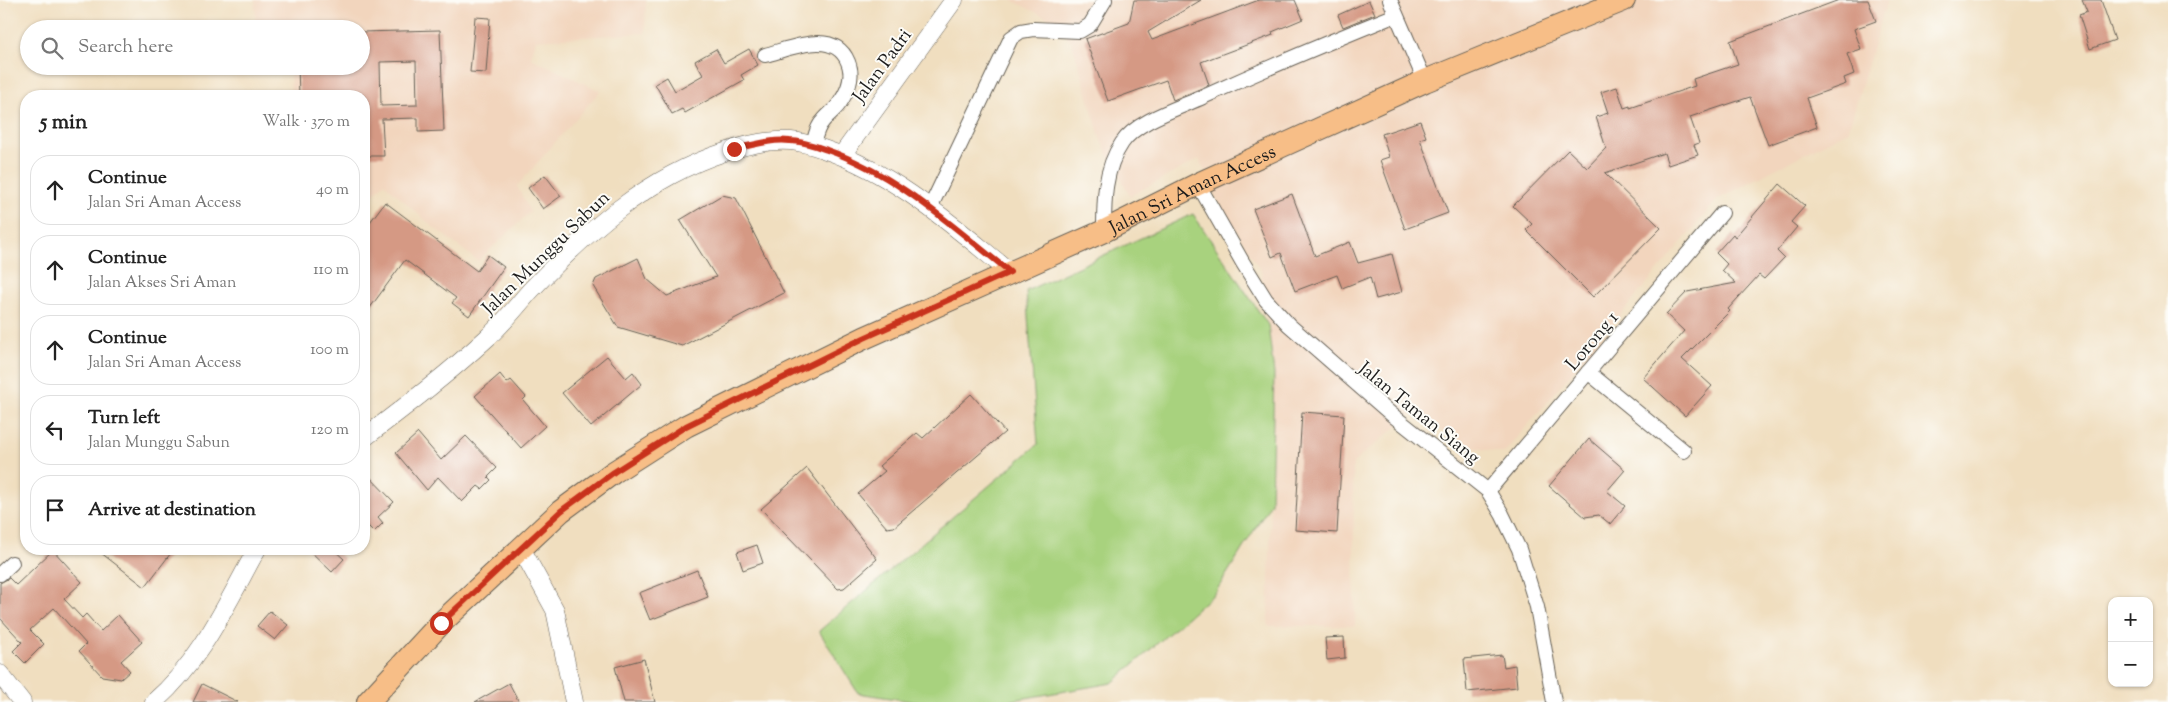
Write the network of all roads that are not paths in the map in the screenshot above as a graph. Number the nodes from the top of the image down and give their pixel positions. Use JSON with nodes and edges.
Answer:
{"nodes":[{"id":1,"x":954,"y":0,"type":"edge"},
{"id":2,"x":1105,"y":0,"type":"edge"},
{"id":3,"x":1390,"y":0,"type":"edge"},
{"id":4,"x":1624,"y":0,"type":"edge"},
{"id":5,"x":1396,"y":15,"type":"junction"},
{"id":6,"x":766,"y":55,"type":"dead end"},
{"id":7,"x":1425,"y":81,"type":"junction"},
{"id":8,"x":812,"y":145,"type":"junction"},
{"id":9,"x":842,"y":156,"type":"junction"},
{"id":10,"x":1198,"y":184,"type":"junction"},
{"id":11,"x":930,"y":208,"type":"junction"},
{"id":12,"x":1722,"y":213,"type":"dead end"},
{"id":13,"x":1104,"y":231,"type":"junction"},
{"id":14,"x":1010,"y":272,"type":"junction"},
{"id":15,"x":1588,"y":372,"type":"junction"},
{"id":16,"x":370,"y":434,"type":"edge"},
{"id":17,"x":1684,"y":451,"type":"dead end"},
{"id":18,"x":1488,"y":491,"type":"junction"},
{"id":19,"x":520,"y":548,"type":"junction"},
{"id":20,"x":254,"y":555,"type":"edge"},
{"id":21,"x":12,"y":563,"type":"dead end"},
{"id":22,"x":0,"y":574,"type":"edge"},
{"id":23,"x":0,"y":674,"type":"edge"},
{"id":24,"x":22,"y":702,"type":"edge"},
{"id":25,"x":154,"y":702,"type":"edge"},
{"id":26,"x":368,"y":702,"type":"edge"},
{"id":27,"x":574,"y":702,"type":"edge"},
{"id":28,"x":1554,"y":702,"type":"edge"}],
"edges":[{"from":1,"to":9,"type":"street","name":"Jalan Padri"},
{"from":2,"to":11,"type":"street"},
{"from":3,"to":5,"type":"street"},
{"from":4,"to":7,"type":"main road","name":"Jalan Sri Aman Access"},
{"from":5,"to":7,"type":"street"},
{"from":5,"to":13,"type":"street"},
{"from":6,"to":8,"type":"street"},
{"from":7,"to":10,"type":"main road","name":"Jalan Sri Aman Access"},
{"from":8,"to":9,"type":"street","name":"Jalan Munggu Sabun"},
{"from":8,"to":16,"type":"street","name":"Jalan Munggu Sabun"},
{"from":9,"to":11,"type":"street","name":"Jalan Munggu Sabun"},
{"from":10,"to":13,"type":"main road","name":"Jalan Sri Aman Access"},
{"from":10,"to":18,"type":"street","name":"Jalan Taman Siang"},
{"from":11,"to":14,"type":"street","name":"Jalan Munggu Sabun"},
{"from":12,"to":15,"type":"street","name":"Lorong 1"},
{"from":13,"to":14,"type":"main road","name":"Jalan Sri Aman Access"},
{"from":14,"to":19,"type":"main road","name":"Jalan Sri Aman Access"},
{"from":15,"to":17,"type":"street"},
{"from":15,"to":18,"type":"street","name":"Lorong 1"},
{"from":18,"to":28,"type":"street","name":"Jalan Taman Siang"},
{"from":19,"to":26,"type":"main road"},
{"from":19,"to":27,"type":"street"},
{"from":20,"to":25,"type":"street"},
{"from":21,"to":22,"type":"street"},
{"from":23,"to":24,"type":"street"}]}
